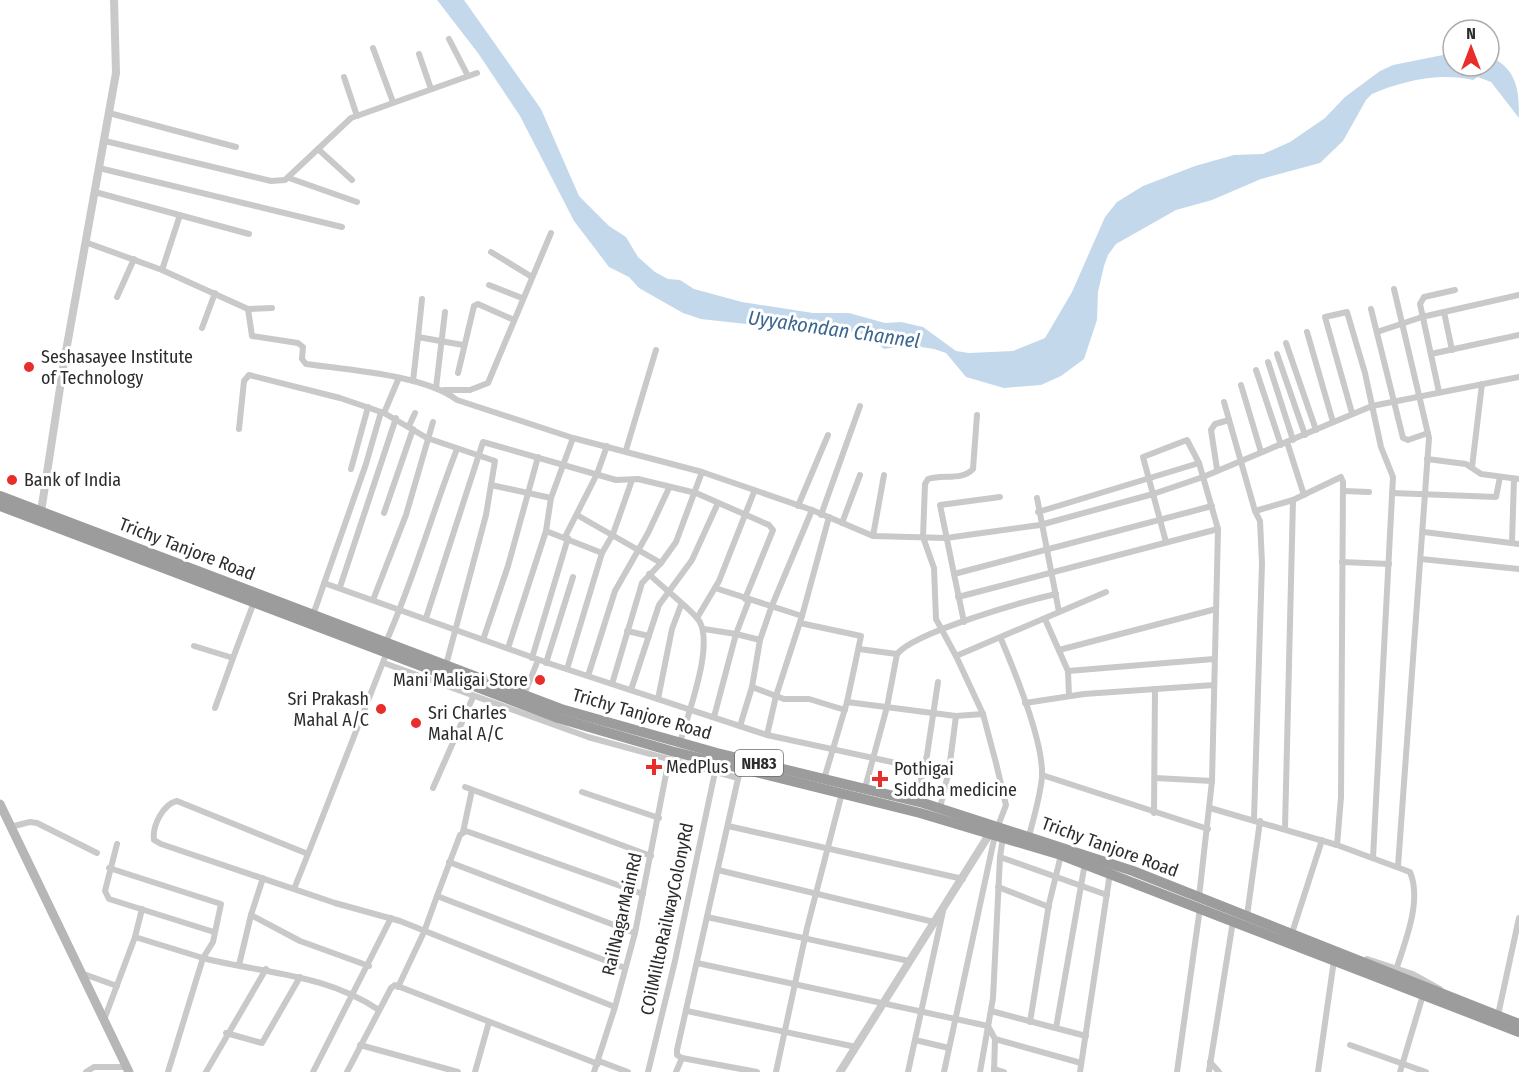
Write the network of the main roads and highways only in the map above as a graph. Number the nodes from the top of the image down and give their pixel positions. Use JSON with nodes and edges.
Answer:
{"nodes":[{"id":1,"x":0,"y":496,"type":"edge"},
{"id":2,"x":0,"y":506,"type":"edge"},
{"id":3,"x":386,"y":653,"type":"junction"},
{"id":4,"x":0,"y":804,"type":"edge"},
{"id":5,"x":996,"y":831,"type":"junction"},
{"id":6,"x":1200,"y":902,"type":"junction"},
{"id":7,"x":1519,"y":1024,"type":"edge"},
{"id":8,"x":1519,"y":1032,"type":"edge"},
{"id":9,"x":128,"y":1069,"type":"edge"}],
"edges":[{"from":1,"to":3,"type":"highway","name":"Trichy Tanjore Road","number":"NH83"},
{"from":2,"to":3,"type":"highway","name":"Trichy Tanjore Road","number":"NH83"},
{"from":3,"to":5,"type":"highway","name":"Trichy Tanjore Road","number":"NH83"},
{"from":3,"to":5,"type":"highway","name":"Trichy Tanjore Road","number":"NH83"},
{"from":4,"to":9,"type":"main road"},
{"from":5,"to":6,"type":"highway","name":"Trichy Tanjore Road","number":"NH83"},
{"from":5,"to":6,"type":"highway","name":"Trichy Tanjore Road","number":"NH83"},
{"from":6,"to":7,"type":"highway","name":"Trichy Tanjore Road","number":"NH83"},
{"from":6,"to":8,"type":"highway","name":"Trichy Tanjore Road","number":"NH83"}]}
